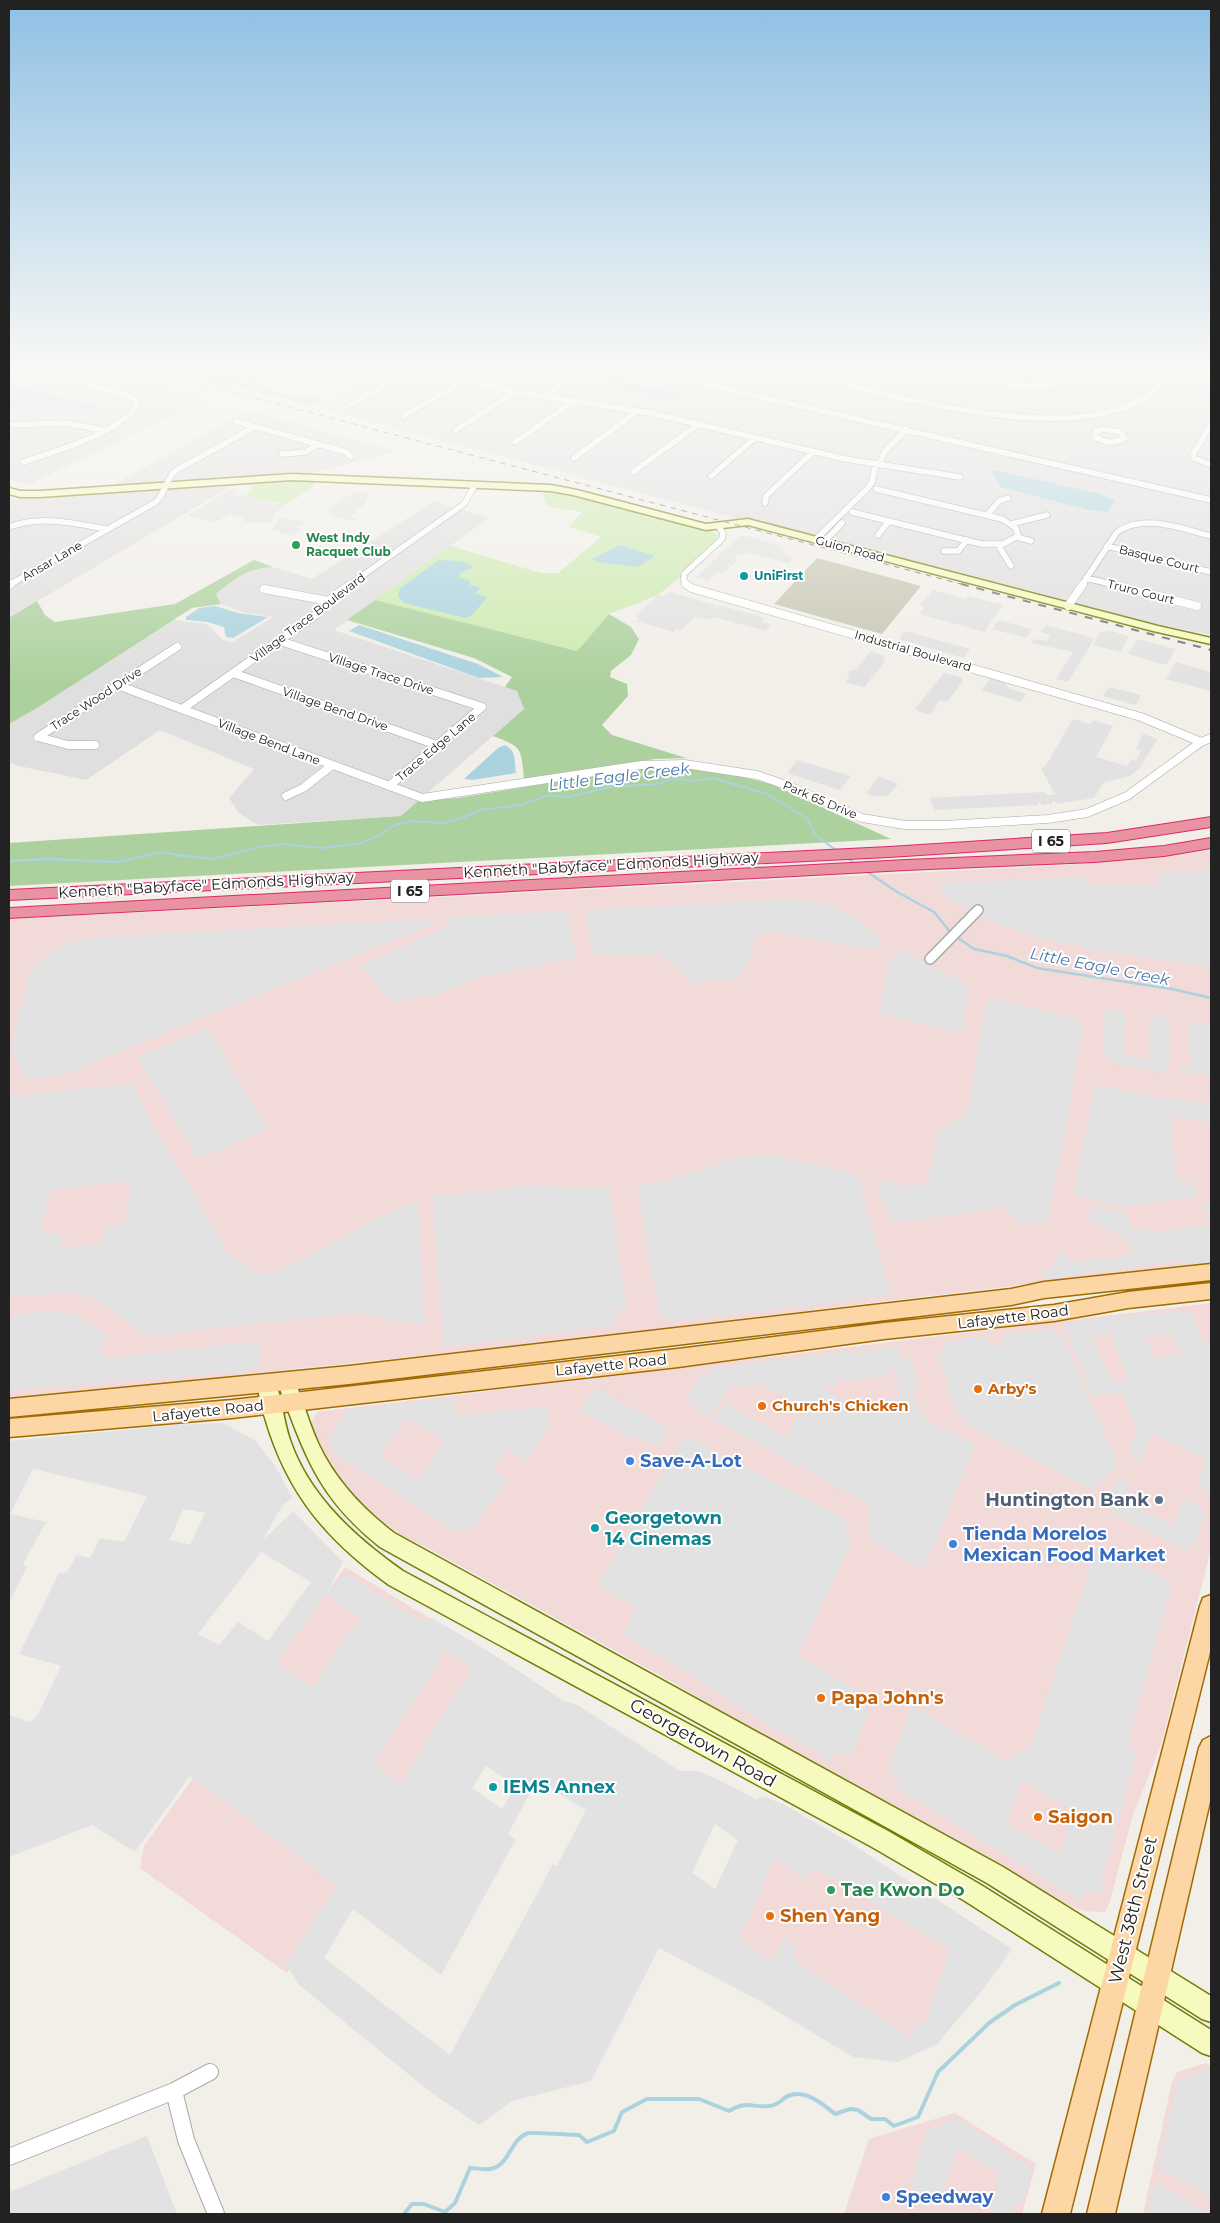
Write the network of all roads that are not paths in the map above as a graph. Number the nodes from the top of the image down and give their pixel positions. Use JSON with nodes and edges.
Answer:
{"nodes":[{"id":1,"x":169,"y":477,"type":"edge"},
{"id":2,"x":787,"y":477,"type":"edge"},
{"id":3,"x":874,"y":477,"type":"edge"},
{"id":4,"x":877,"y":477,"type":"edge"},
{"id":5,"x":953,"y":477,"type":"edge"},
{"id":6,"x":1111,"y":477,"type":"edge"},
{"id":7,"x":960,"y":478,"type":"dead end"},
{"id":8,"x":166,"y":486,"type":"junction"},
{"id":9,"x":478,"y":486,"type":"junction"},
{"id":10,"x":876,"y":489,"type":"junction"},
{"id":11,"x":9,"y":491,"type":"edge"},
{"id":12,"x":1008,"y":498,"type":"dead end"},
{"id":13,"x":1211,"y":500,"type":"edge"},
{"id":14,"x":765,"y":503,"type":"dead end"},
{"id":15,"x":852,"y":512,"type":"junction"},
{"id":16,"x":987,"y":515,"type":"junction"},
{"id":17,"x":1047,"y":515,"type":"dead end"},
{"id":18,"x":889,"y":521,"type":"junction"},
{"id":19,"x":1011,"y":524,"type":"junction"},
{"id":20,"x":9,"y":527,"type":"edge"},
{"id":21,"x":719,"y":527,"type":"junction"},
{"id":22,"x":107,"y":529,"type":"junction"},
{"id":23,"x":878,"y":535,"type":"dead end"},
{"id":24,"x":1211,"y":536,"type":"edge"},
{"id":25,"x":1016,"y":537,"type":"junction"},
{"id":26,"x":967,"y":540,"type":"junction"},
{"id":27,"x":820,"y":541,"type":"junction"},
{"id":28,"x":1031,"y":541,"type":"dead end"},
{"id":29,"x":998,"y":544,"type":"junction"},
{"id":30,"x":1107,"y":546,"type":"junction"},
{"id":31,"x":944,"y":551,"type":"dead end"},
{"id":32,"x":1011,"y":566,"type":"dead end"},
{"id":33,"x":1211,"y":572,"type":"edge"},
{"id":34,"x":1086,"y":578,"type":"junction"},
{"id":35,"x":9,"y":585,"type":"edge"},
{"id":36,"x":264,"y":588,"type":"dead end"},
{"id":37,"x":329,"y":601,"type":"junction"},
{"id":38,"x":1068,"y":606,"type":"junction"},
{"id":39,"x":1197,"y":606,"type":"dead end"},
{"id":40,"x":280,"y":641,"type":"junction"},
{"id":41,"x":1211,"y":641,"type":"edge"},
{"id":42,"x":177,"y":647,"type":"dead end"},
{"id":43,"x":233,"y":673,"type":"junction"},
{"id":44,"x":117,"y":685,"type":"junction"},
{"id":45,"x":482,"y":707,"type":"joint"},
{"id":46,"x":182,"y":709,"type":"junction"},
{"id":47,"x":1211,"y":738,"type":"edge"},
{"id":48,"x":1201,"y":742,"type":"junction"},
{"id":49,"x":95,"y":745,"type":"dead end"},
{"id":50,"x":437,"y":745,"type":"junction"},
{"id":51,"x":331,"y":766,"type":"junction"},
{"id":52,"x":389,"y":786,"type":"junction"},
{"id":53,"x":286,"y":796,"type":"dead end"},
{"id":54,"x":422,"y":798,"type":"joint"},
{"id":55,"x":1211,"y":822,"type":"edge"},
{"id":56,"x":1211,"y":843,"type":"edge"},
{"id":57,"x":9,"y":895,"type":"edge"},
{"id":58,"x":9,"y":913,"type":"edge"},
{"id":59,"x":975,"y":913,"type":"dead end"},
{"id":60,"x":930,"y":959,"type":"dead end"},
{"id":61,"x":1211,"y":1272,"type":"edge"},
{"id":62,"x":1211,"y":1291,"type":"edge"},
{"id":63,"x":277,"y":1382,"type":"junction"},
{"id":64,"x":294,"y":1402,"type":"junction"},
{"id":65,"x":270,"y":1404,"type":"junction"},
{"id":66,"x":9,"y":1408,"type":"edge"},
{"id":67,"x":9,"y":1428,"type":"edge"},
{"id":68,"x":1211,"y":1606,"type":"edge"},
{"id":69,"x":1211,"y":1748,"type":"edge"},
{"id":70,"x":1122,"y":1955,"type":"junction"},
{"id":71,"x":1157,"y":1976,"type":"junction"},
{"id":72,"x":1114,"y":1982,"type":"junction"},
{"id":73,"x":1150,"y":2005,"type":"junction"},
{"id":74,"x":1211,"y":2010,"type":"edge"},
{"id":75,"x":1211,"y":2044,"type":"edge"},
{"id":76,"x":210,"y":2072,"type":"dead end"},
{"id":77,"x":174,"y":2090,"type":"junction"},
{"id":78,"x":9,"y":2157,"type":"edge"},
{"id":79,"x":216,"y":2214,"type":"edge"},
{"id":80,"x":1056,"y":2214,"type":"edge"},
{"id":81,"x":1101,"y":2214,"type":"edge"}],
"edges":[{"from":1,"to":8,"type":"street","name":"Ansar Lane"},
{"from":2,"to":14,"type":"street"},
{"from":3,"to":27,"type":"street"},
{"from":4,"to":10,"type":"street"},
{"from":5,"to":7,"type":"street"},
{"from":6,"to":13,"type":"street"},
{"from":8,"to":9,"type":"street","name":"Guion Road"},
{"from":8,"to":11,"type":"street","name":"Guion Road"},
{"from":8,"to":22,"type":"street","name":"Ansar Lane"},
{"from":9,"to":21,"type":"street","name":"Guion Road"},
{"from":9,"to":37,"type":"street","name":"Village Trace Boulevard"},
{"from":10,"to":15,"type":"street"},
{"from":10,"to":16,"type":"street"},
{"from":12,"to":16,"type":"street"},
{"from":15,"to":18,"type":"street"},
{"from":15,"to":27,"type":"street"},
{"from":16,"to":19,"type":"street"},
{"from":17,"to":19,"type":"street"},
{"from":18,"to":23,"type":"street"},
{"from":18,"to":26,"type":"street"},
{"from":19,"to":25,"type":"street"},
{"from":20,"to":22,"type":"street"},
{"from":21,"to":27,"type":"street","name":"Guion Road"},
{"from":21,"to":48,"type":"street","name":"Industrial Boulevard"},
{"from":22,"to":35,"type":"street","name":"Ansar Lane"},
{"from":24,"to":30,"type":"street"},
{"from":25,"to":28,"type":"street"},
{"from":25,"to":29,"type":"street"},
{"from":26,"to":29,"type":"street"},
{"from":26,"to":31,"type":"street"},
{"from":27,"to":38,"type":"street","name":"Guion Road"},
{"from":29,"to":32,"type":"street"},
{"from":30,"to":33,"type":"street","name":"Basque Court"},
{"from":30,"to":34,"type":"street"},
{"from":34,"to":38,"type":"street"},
{"from":34,"to":39,"type":"street","name":"Truro Court"},
{"from":36,"to":37,"type":"street"},
{"from":37,"to":40,"type":"street","name":"Village Trace Boulevard"},
{"from":38,"to":41,"type":"street","name":"Guion Road"},
{"from":40,"to":43,"type":"street","name":"Village Trace Boulevard"},
{"from":40,"to":45,"type":"street","name":"Village Trace Drive"},
{"from":42,"to":44,"type":"street","name":"Trace Wood Drive"},
{"from":43,"to":46,"type":"street","name":"Village Trace Boulevard"},
{"from":43,"to":50,"type":"street","name":"Village Bend Drive"},
{"from":44,"to":46,"type":"street","name":"Village Bend Lane"},
{"from":44,"to":49,"type":"street","name":"Trace Wood Drive"},
{"from":45,"to":50,"type":"street","name":"Trace Edge Lane"},
{"from":46,"to":51,"type":"street","name":"Village Bend Lane"},
{"from":47,"to":48,"type":"street"},
{"from":48,"to":54,"type":"street","name":"Park 65 Drive"},
{"from":50,"to":52,"type":"street","name":"Trace Edge Lane"},
{"from":51,"to":52,"type":"street","name":"Village Bend Lane"},
{"from":51,"to":53,"type":"street"},
{"from":52,"to":54,"type":"street","name":"Village Bend Lane"},
{"from":55,"to":57,"type":"highway","name":"Kenneth \"Babyface\" Edmonds Highway","number":"I 65"},
{"from":56,"to":58,"type":"highway","name":"Kenneth \"Babyface\" Edmonds Highway","number":"I 65"},
{"from":59,"to":60,"type":"street"},
{"from":61,"to":63,"type":"main road","name":"Lafayette Road"},
{"from":62,"to":64,"type":"main road","name":"Lafayette Road"},
{"from":63,"to":64,"type":"street","name":"Georgetown Road"},
{"from":63,"to":65,"type":"street","name":"Georgetown Road"},
{"from":63,"to":66,"type":"main road","name":"Lafayette Road"},
{"from":64,"to":65,"type":"main road","name":"Lafayette Road"},
{"from":64,"to":70,"type":"street","name":"Georgetown Road"},
{"from":65,"to":67,"type":"main road","name":"Lafayette Road"},
{"from":65,"to":72,"type":"street","name":"Georgetown Road"},
{"from":68,"to":70,"type":"main road","name":"West 38th Street"},
{"from":69,"to":71,"type":"main road"},
{"from":70,"to":71,"type":"street","name":"Georgetown Road"},
{"from":70,"to":72,"type":"main road","name":"West 38th Street"},
{"from":71,"to":73,"type":"main road"},
{"from":71,"to":74,"type":"street","name":"Georgetown Road"},
{"from":72,"to":73,"type":"street","name":"Georgetown Road"},
{"from":72,"to":80,"type":"main road","name":"West 38th Street"},
{"from":73,"to":75,"type":"street","name":"Georgetown Road"},
{"from":73,"to":81,"type":"main road"},
{"from":76,"to":77,"type":"street"},
{"from":77,"to":78,"type":"street"},
{"from":77,"to":79,"type":"street"}]}
